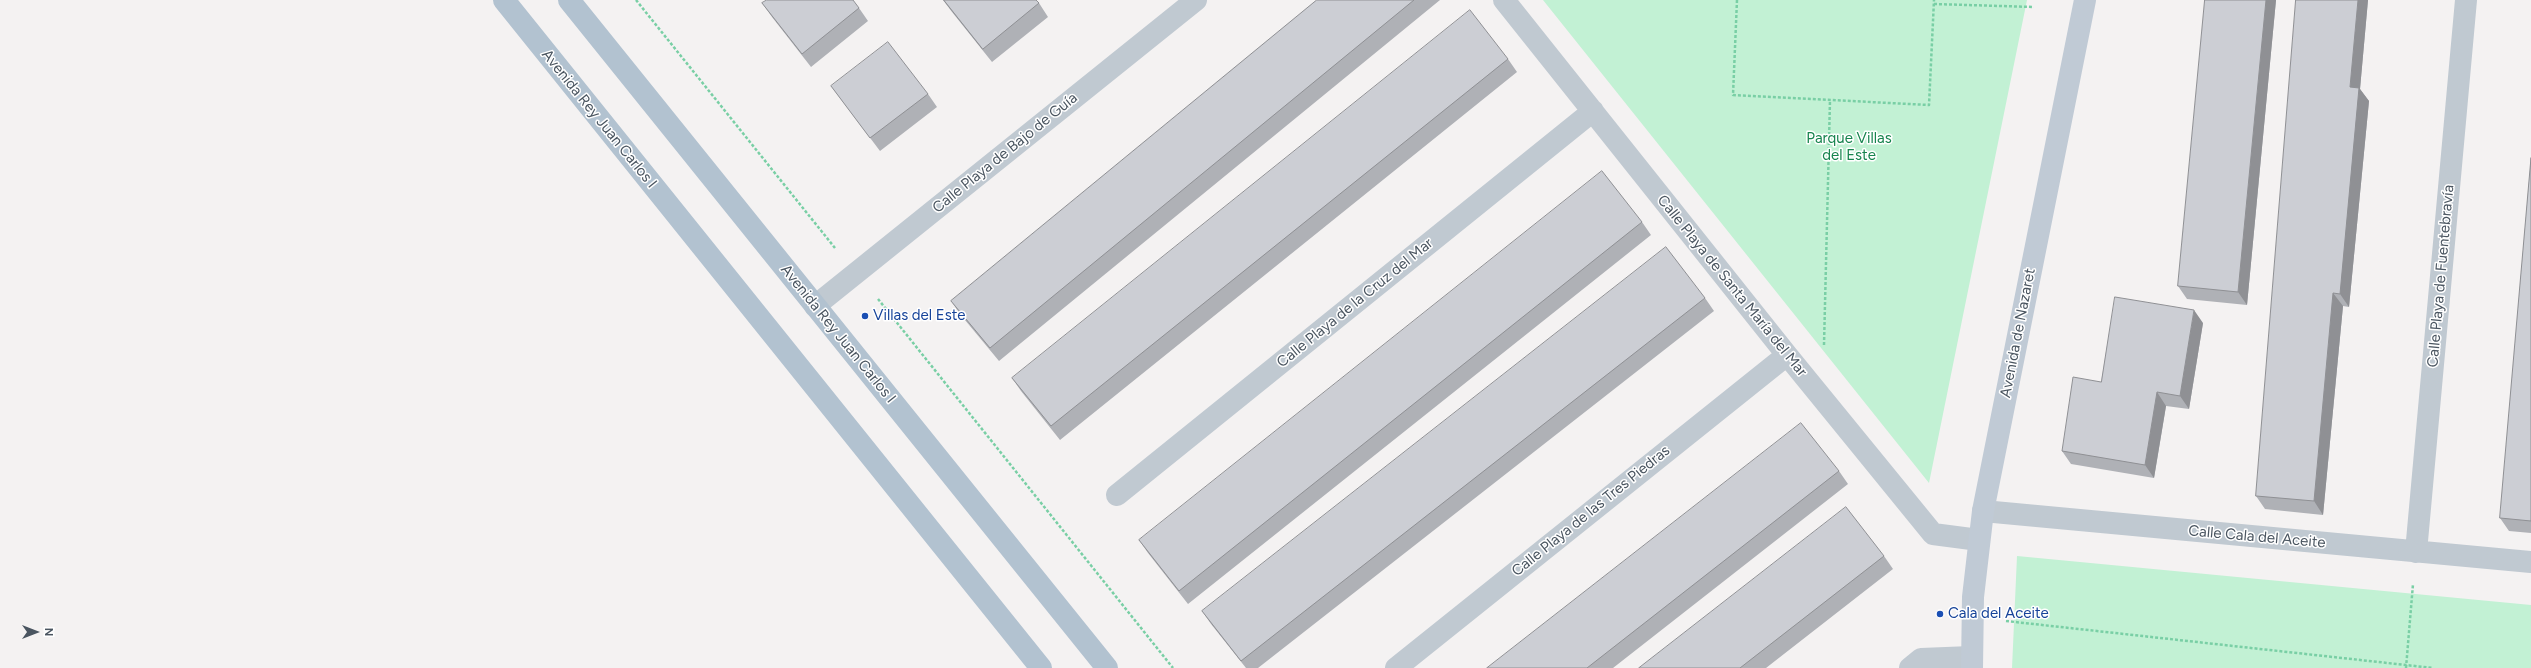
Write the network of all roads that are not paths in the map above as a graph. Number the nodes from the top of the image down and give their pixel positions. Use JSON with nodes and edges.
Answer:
{"nodes":[{"id":1,"x":504,"y":0,"type":"edge"},
{"id":2,"x":569,"y":0,"type":"edge"},
{"id":3,"x":1196,"y":0,"type":"edge"},
{"id":4,"x":1504,"y":0,"type":"edge"},
{"id":5,"x":2085,"y":0,"type":"edge"},
{"id":6,"x":2466,"y":0,"type":"edge"},
{"id":7,"x":1593,"y":111,"type":"junction"},
{"id":8,"x":815,"y":306,"type":"junction"},
{"id":9,"x":1786,"y":355,"type":"junction"},
{"id":10,"x":1117,"y":495,"type":"dead end"},
{"id":11,"x":1983,"y":511,"type":"junction"},
{"id":12,"x":1979,"y":540,"type":"junction"},
{"id":13,"x":2416,"y":552,"type":"junction"},
{"id":14,"x":2531,"y":562,"type":"edge"},
{"id":15,"x":1971,"y":663,"type":"edge"},
{"id":16,"x":1041,"y":668,"type":"edge"},
{"id":17,"x":1107,"y":668,"type":"edge"},
{"id":18,"x":1396,"y":668,"type":"edge"},
{"id":19,"x":1910,"y":668,"type":"edge"}],
"edges":[{"from":1,"to":16,"type":"main road","name":"Avenida Rey Juan Carlos I"},
{"from":2,"to":8,"type":"main road","name":"Avenida Rey Juan Carlos I"},
{"from":3,"to":8,"type":"street","name":"Calle Playa de Bajo de Guía"},
{"from":4,"to":7,"type":"street","name":"Calle Playa de Santa María del Mar"},
{"from":5,"to":11,"type":"street","name":"Avenida de Nazaret"},
{"from":6,"to":13,"type":"street","name":"Calle Playa de Fuentebravía"},
{"from":7,"to":9,"type":"street","name":"Calle Playa de Santa María del Mar"},
{"from":7,"to":10,"type":"street","name":"Calle Playa de la Cruz del Mar"},
{"from":8,"to":17,"type":"main road","name":"Avenida Rey Juan Carlos I"},
{"from":9,"to":12,"type":"street","name":"Calle Playa de Santa María del Mar"},
{"from":9,"to":18,"type":"street","name":"Calle Playa de las Tres Piedras"},
{"from":11,"to":12,"type":"street","name":"Avenida de Nazaret"},
{"from":11,"to":13,"type":"street","name":"Calle Cala del Aceite"},
{"from":12,"to":15,"type":"street","name":"Avenida de Nazaret"},
{"from":13,"to":14,"type":"street","name":"Calle Cala del Aceite"},
{"from":15,"to":19,"type":"street"}]}
